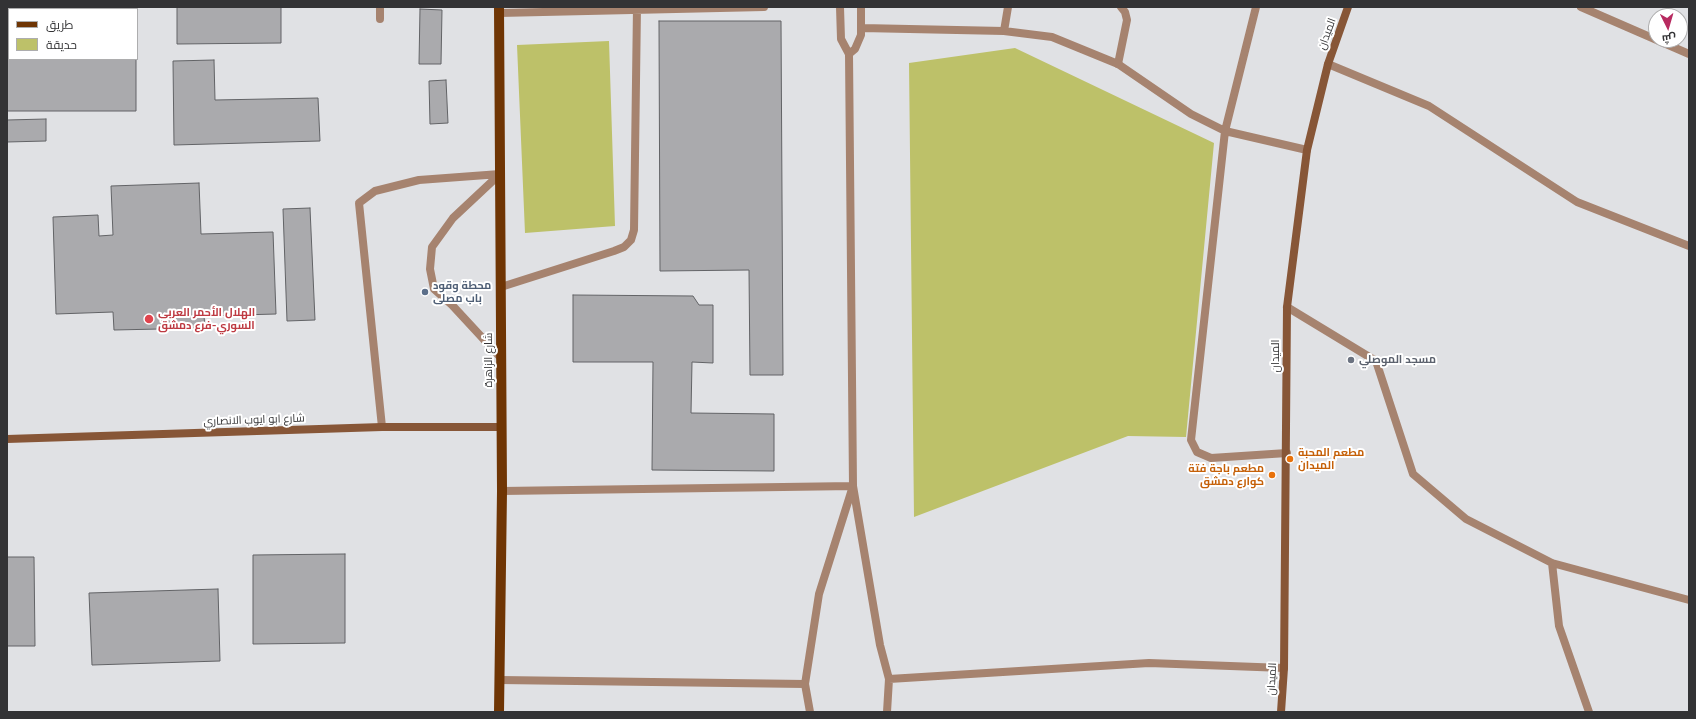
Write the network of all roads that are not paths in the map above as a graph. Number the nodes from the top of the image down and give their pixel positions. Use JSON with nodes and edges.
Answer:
{"nodes":[{"id":1,"x":380,"y":7,"type":"edge"},
{"id":2,"x":764,"y":7,"type":"edge"},
{"id":3,"x":840,"y":7,"type":"edge"},
{"id":4,"x":861,"y":7,"type":"edge"},
{"id":5,"x":1008,"y":7,"type":"edge"},
{"id":6,"x":1121,"y":7,"type":"edge"},
{"id":7,"x":1256,"y":7,"type":"edge"},
{"id":8,"x":1348,"y":7,"type":"edge"},
{"id":9,"x":1581,"y":7,"type":"edge"},
{"id":10,"x":636,"y":8,"type":"edge"},
{"id":11,"x":686,"y":8,"type":"edge"},
{"id":12,"x":499,"y":10,"type":"edge"},
{"id":13,"x":380,"y":19,"type":"dead end"},
{"id":14,"x":862,"y":28,"type":"junction"},
{"id":15,"x":1004,"y":31,"type":"junction"},
{"id":16,"x":849,"y":54,"type":"junction"},
{"id":17,"x":1689,"y":54,"type":"edge"},
{"id":18,"x":1118,"y":64,"type":"junction"},
{"id":19,"x":1328,"y":64,"type":"junction"},
{"id":20,"x":1225,"y":132,"type":"junction"},
{"id":21,"x":1307,"y":150,"type":"junction"},
{"id":22,"x":500,"y":174,"type":"junction"},
{"id":23,"x":1689,"y":246,"type":"edge"},
{"id":24,"x":501,"y":286,"type":"junction"},
{"id":25,"x":1287,"y":307,"type":"junction"},
{"id":26,"x":502,"y":358,"type":"junction"},
{"id":27,"x":382,"y":427,"type":"junction"},
{"id":28,"x":502,"y":427,"type":"junction"},
{"id":29,"x":7,"y":439,"type":"edge"},
{"id":30,"x":1287,"y":453,"type":"junction"},
{"id":31,"x":853,"y":486,"type":"junction"},
{"id":32,"x":502,"y":491,"type":"junction"},
{"id":33,"x":1552,"y":563,"type":"junction"},
{"id":34,"x":1689,"y":600,"type":"edge"},
{"id":35,"x":1284,"y":668,"type":"junction"},
{"id":36,"x":889,"y":679,"type":"junction"},
{"id":37,"x":500,"y":680,"type":"junction"},
{"id":38,"x":805,"y":684,"type":"junction"},
{"id":39,"x":499,"y":712,"type":"edge"},
{"id":40,"x":810,"y":712,"type":"edge"},
{"id":41,"x":887,"y":712,"type":"edge"},
{"id":42,"x":1281,"y":712,"type":"edge"},
{"id":43,"x":1589,"y":712,"type":"edge"}],
"edges":[{"from":1,"to":13,"type":"street"},
{"from":2,"to":11,"type":"street"},
{"from":3,"to":16,"type":"street"},
{"from":4,"to":14,"type":"street"},
{"from":5,"to":15,"type":"street"},
{"from":6,"to":18,"type":"street"},
{"from":7,"to":20,"type":"street"},
{"from":8,"to":19,"type":"street","name":"الميدان"},
{"from":9,"to":17,"type":"street"},
{"from":10,"to":11,"type":"street"},
{"from":10,"to":12,"type":"street"},
{"from":10,"to":24,"type":"street"},
{"from":12,"to":22,"type":"main road","name":"شارع الزاهرة"},
{"from":14,"to":15,"type":"street"},
{"from":14,"to":16,"type":"street"},
{"from":15,"to":18,"type":"street"},
{"from":16,"to":31,"type":"street"},
{"from":18,"to":20,"type":"street"},
{"from":19,"to":21,"type":"street","name":"الميدان"},
{"from":19,"to":23,"type":"street"},
{"from":20,"to":21,"type":"street"},
{"from":20,"to":30,"type":"street"},
{"from":21,"to":25,"type":"street","name":"الميدان"},
{"from":22,"to":24,"type":"main road","name":"شارع الزاهرة"},
{"from":22,"to":26,"type":"street"},
{"from":22,"to":27,"type":"street"},
{"from":24,"to":26,"type":"main road","name":"شارع الزاهرة"},
{"from":25,"to":30,"type":"street","name":"الميدان"},
{"from":25,"to":33,"type":"street"},
{"from":26,"to":28,"type":"main road","name":"شارع الزاهرة"},
{"from":27,"to":28,"type":"street","name":"شارع ابو ايوب الانصاري"},
{"from":27,"to":29,"type":"street","name":"شارع ابو ايوب الانصاري"},
{"from":28,"to":32,"type":"main road","name":"شارع الزاهرة"},
{"from":30,"to":35,"type":"street","name":"الميدان"},
{"from":31,"to":32,"type":"street"},
{"from":31,"to":36,"type":"street"},
{"from":31,"to":38,"type":"street"},
{"from":32,"to":37,"type":"main road","name":"شارع الزاهرة"},
{"from":33,"to":34,"type":"street"},
{"from":33,"to":43,"type":"street"},
{"from":35,"to":36,"type":"street"},
{"from":35,"to":42,"type":"street","name":"الميدان"},
{"from":36,"to":41,"type":"street"},
{"from":37,"to":38,"type":"street"},
{"from":37,"to":39,"type":"main road","name":"شارع الزاهرة"},
{"from":38,"to":40,"type":"street"}]}
